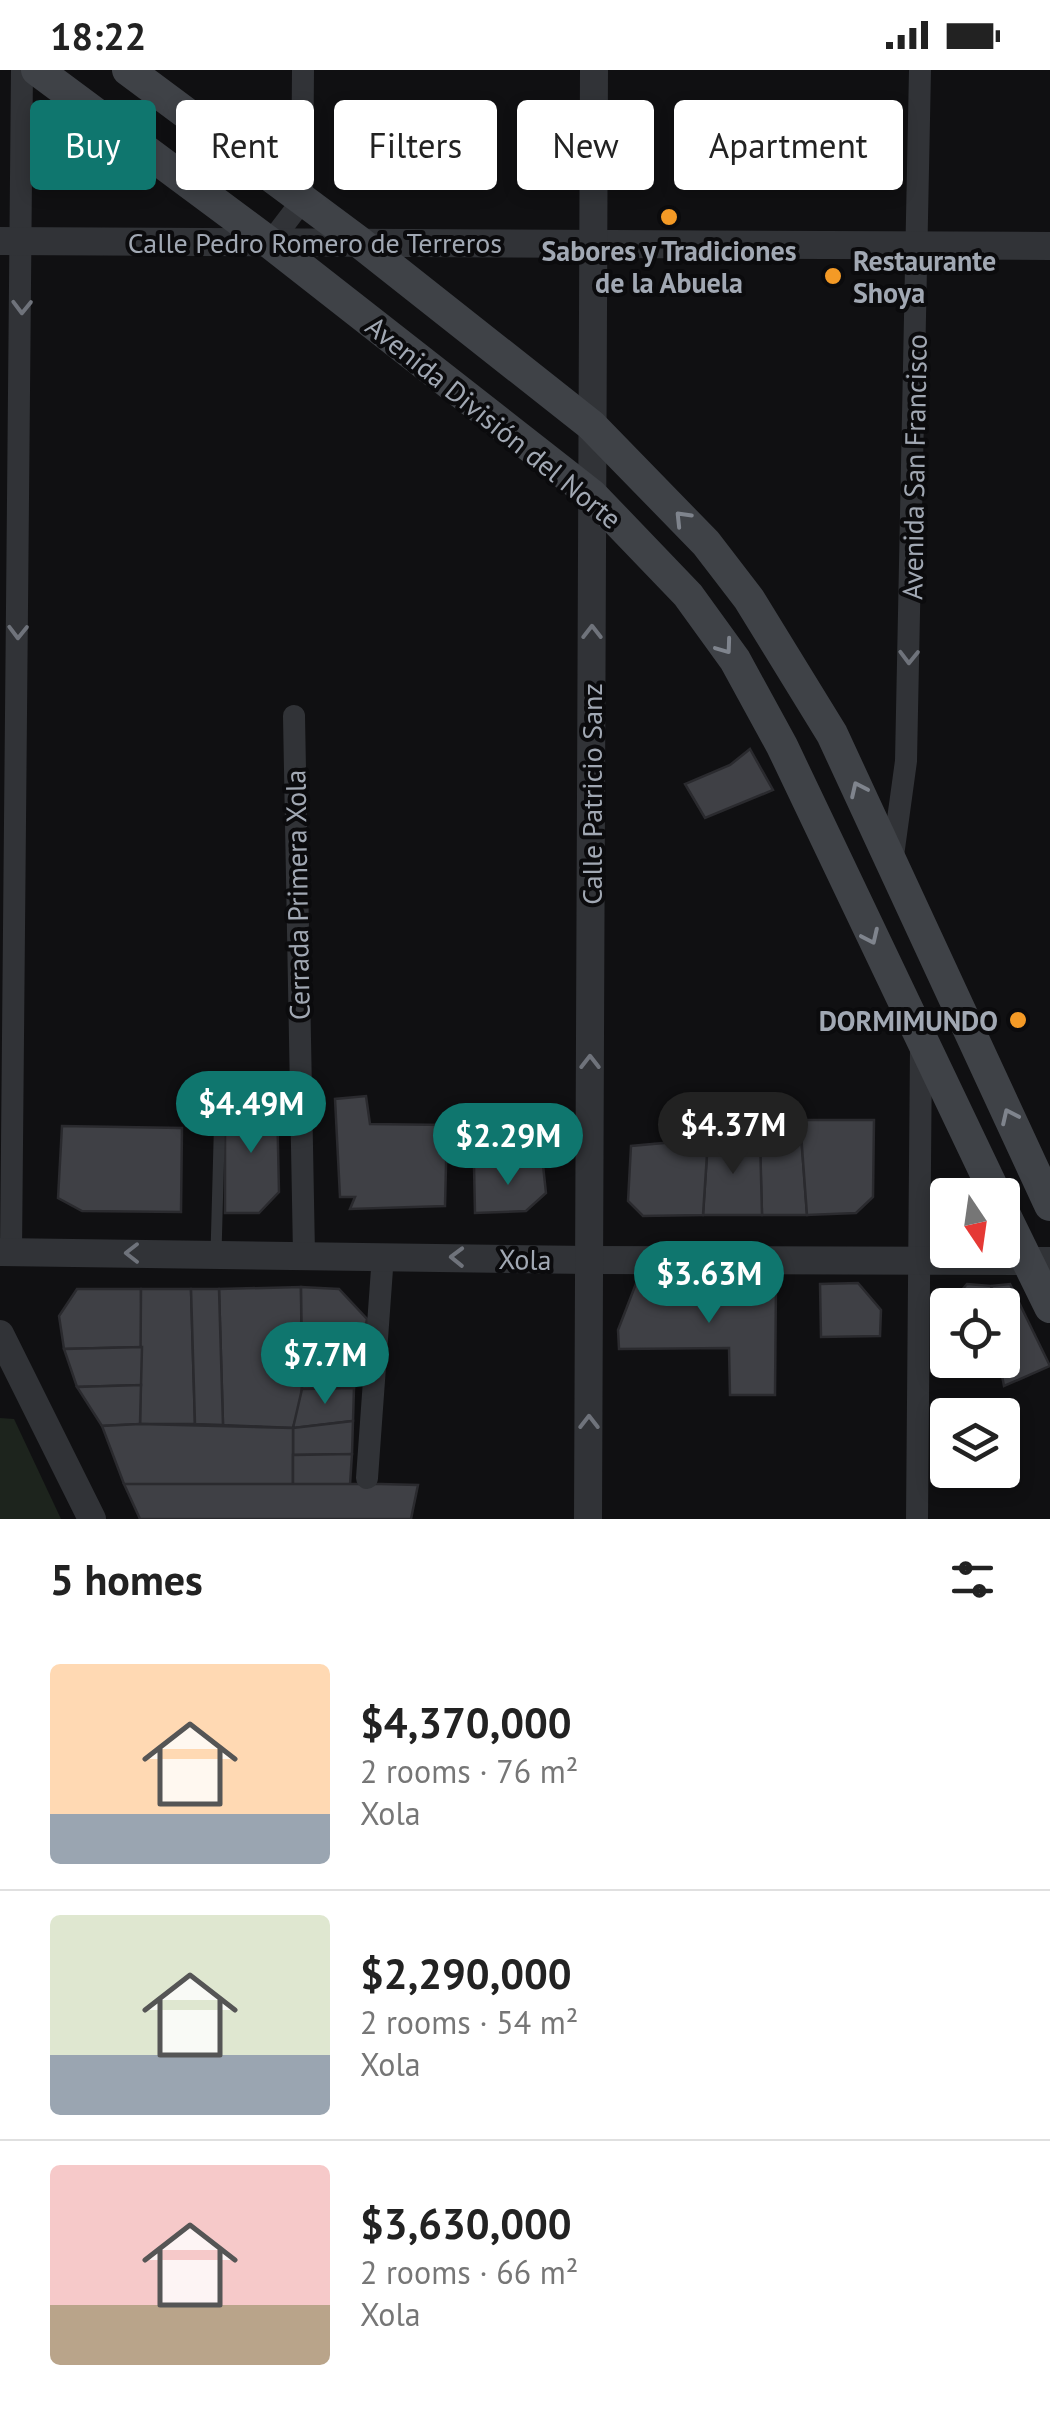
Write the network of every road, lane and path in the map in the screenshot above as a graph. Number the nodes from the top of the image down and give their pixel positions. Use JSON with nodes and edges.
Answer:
{"nodes":[{"id":1,"x":22,"y":70,"type":"edge"},
{"id":2,"x":37,"y":70,"type":"edge"},
{"id":3,"x":128,"y":70,"type":"edge"},
{"id":4,"x":303,"y":70,"type":"edge"},
{"id":5,"x":594,"y":70,"type":"edge"},
{"id":6,"x":920,"y":70,"type":"edge"},
{"id":7,"x":302,"y":201,"type":"junction"},
{"id":8,"x":358,"y":241,"type":"junction"},
{"id":9,"x":11,"y":242,"type":"edge"},
{"id":10,"x":270,"y":243,"type":"junction"},
{"id":11,"x":594,"y":243,"type":"junction"},
{"id":12,"x":919,"y":245,"type":"junction"},
{"id":13,"x":1050,"y":246,"type":"edge"},
{"id":14,"x":591,"y":425,"type":"junction"},
{"id":15,"x":592,"y":495,"type":"junction"},
{"id":16,"x":294,"y":716,"type":"dead end"},
{"id":17,"x":892,"y":863,"type":"junction"},
{"id":18,"x":921,"y":1044,"type":"junction"},
{"id":19,"x":6,"y":1094,"type":"edge"},
{"id":20,"x":220,"y":1106,"type":"dead end"},
{"id":21,"x":988,"y":1178,"type":"edge"},
{"id":22,"x":1050,"y":1204,"type":"edge"},
{"id":23,"x":1020,"y":1234,"type":"edge"},
{"id":24,"x":6,"y":1252,"type":"edge"},
{"id":25,"x":216,"y":1253,"type":"junction"},
{"id":26,"x":304,"y":1254,"type":"junction"},
{"id":27,"x":383,"y":1255,"type":"junction"},
{"id":28,"x":590,"y":1260,"type":"junction"},
{"id":29,"x":922,"y":1260,"type":"junction"},
{"id":30,"x":1039,"y":1260,"type":"edge"},
{"id":31,"x":1050,"y":1307,"type":"edge"},
{"id":32,"x":0,"y":1334,"type":"edge"},
{"id":33,"x":367,"y":1478,"type":"dead end"},
{"id":34,"x":92,"y":1519,"type":"edge"},
{"id":35,"x":588,"y":1519,"type":"edge"},
{"id":36,"x":917,"y":1519,"type":"edge"}],
"edges":[{"from":1,"to":9,"type":"street"},
{"from":2,"to":10,"type":"main road","name":"Avenida División del Norte"},
{"from":3,"to":7,"type":"main road","name":"Avenida División del Norte"},
{"from":4,"to":7,"type":"street"},
{"from":5,"to":11,"type":"street","name":"Calle Patricio Sanz"},
{"from":6,"to":12,"type":"street","name":"Avenida San Francisco"},
{"from":7,"to":8,"type":"main road","name":"Avenida División del Norte"},
{"from":7,"to":10,"type":"street"},
{"from":8,"to":10,"type":"street","name":"Calle Pedro Romero de Terreros"},
{"from":8,"to":11,"type":"street","name":"Calle Pedro Romero de Terreros"},
{"from":8,"to":14,"type":"main road","name":"Avenida División del Norte"},
{"from":9,"to":10,"type":"street","name":"Calle Pedro Romero de Terreros"},
{"from":9,"to":19,"type":"street","one_way":true},
{"from":10,"to":15,"type":"main road","name":"Avenida División del Norte"},
{"from":11,"to":12,"type":"street","name":"Calle Pedro Romero de Terreros"},
{"from":11,"to":14,"type":"street","name":"Calle Patricio Sanz"},
{"from":12,"to":13,"type":"street","name":"Calle Pedro Romero de Terreros"},
{"from":12,"to":17,"type":"street","name":"Avenida San Francisco","one_way":true},
{"from":14,"to":15,"type":"street","name":"Calle Patricio Sanz"},
{"from":17,"to":14,"type":"main road","name":"Avenida División del Norte","one_way":true},
{"from":15,"to":18,"type":"main road","name":"Avenida División del Norte","one_way":true},
{"from":28,"to":15,"type":"street","name":"Calle Patricio Sanz","one_way":true},
{"from":16,"to":26,"type":"street","name":"Cerrada Primera Xola"},
{"from":22,"to":17,"type":"main road","name":"Avenida División del Norte","one_way":true},
{"from":18,"to":21,"type":"main road","name":"Avenida División del Norte"},
{"from":18,"to":29,"type":"street"},
{"from":19,"to":24,"type":"street"},
{"from":20,"to":25,"type":"lane"},
{"from":23,"to":30,"type":"main road"},
{"from":25,"to":24,"type":"street","name":"Xola","one_way":true},
{"from":25,"to":26,"type":"street","name":"Xola"},
{"from":26,"to":27,"type":"street","name":"Xola"},
{"from":28,"to":27,"type":"street","name":"Xola","one_way":true},
{"from":27,"to":33,"type":"street"},
{"from":28,"to":29,"type":"street","name":"Xola"},
{"from":35,"to":28,"type":"street","name":"Calle Patricio Sanz","one_way":true},
{"from":29,"to":30,"type":"street","name":"Xola"},
{"from":29,"to":36,"type":"street"},
{"from":30,"to":31,"type":"main road"},
{"from":32,"to":34,"type":"street"}]}
